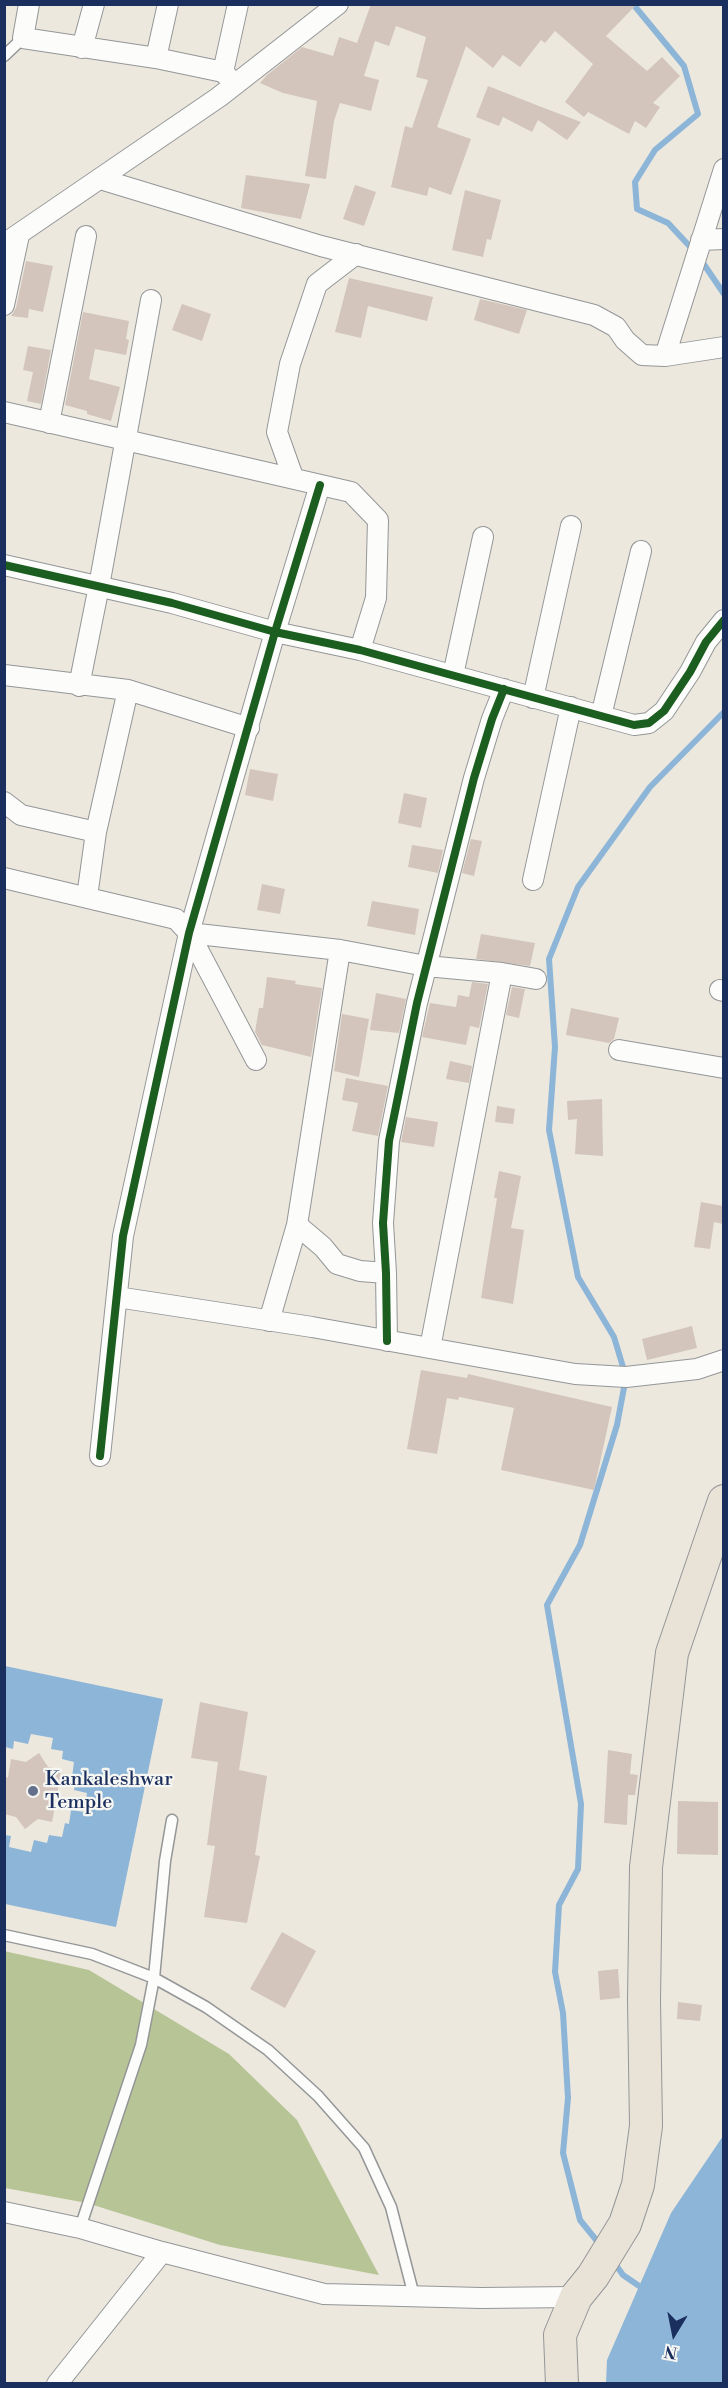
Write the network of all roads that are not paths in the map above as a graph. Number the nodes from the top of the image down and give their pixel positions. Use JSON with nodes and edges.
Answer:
{"nodes":[{"id":1,"x":29,"y":4,"type":"edge"},
{"id":2,"x":94,"y":4,"type":"edge"},
{"id":3,"x":168,"y":4,"type":"edge"},
{"id":4,"x":238,"y":4,"type":"edge"},
{"id":5,"x":338,"y":4,"type":"edge"},
{"id":6,"x":23,"y":38,"type":"junction"},
{"id":7,"x":82,"y":48,"type":"junction"},
{"id":8,"x":4,"y":56,"type":"edge"},
{"id":9,"x":156,"y":58,"type":"junction"},
{"id":10,"x":229,"y":78,"type":"junction"},
{"id":11,"x":723,"y":169,"type":"edge"},
{"id":12,"x":100,"y":179,"type":"junction"},
{"id":13,"x":86,"y":236,"type":"dead end"},
{"id":14,"x":723,"y":238,"type":"edge"},
{"id":15,"x":12,"y":239,"type":"edge"},
{"id":16,"x":701,"y":240,"type":"junction"},
{"id":17,"x":356,"y":254,"type":"junction"},
{"id":18,"x":150,"y":300,"type":"dead end"},
{"id":19,"x":4,"y":305,"type":"edge"},
{"id":20,"x":723,"y":347,"type":"edge"},
{"id":21,"x":665,"y":356,"type":"junction"},
{"id":22,"x":4,"y":412,"type":"edge"},
{"id":23,"x":49,"y":423,"type":"junction"},
{"id":24,"x":126,"y":440,"type":"junction"},
{"id":25,"x":293,"y":477,"type":"junction"},
{"id":26,"x":320,"y":485,"type":"junction"},
{"id":27,"x":571,"y":526,"type":"dead end"},
{"id":28,"x":483,"y":537,"type":"dead end"},
{"id":29,"x":641,"y":551,"type":"dead end"},
{"id":30,"x":4,"y":565,"type":"edge"},
{"id":31,"x":99,"y":586,"type":"junction"},
{"id":32,"x":723,"y":620,"type":"edge"},
{"id":33,"x":275,"y":632,"type":"junction"},
{"id":34,"x":360,"y":650,"type":"junction"},
{"id":35,"x":4,"y":675,"type":"edge"},
{"id":36,"x":453,"y":675,"type":"junction"},
{"id":37,"x":79,"y":686,"type":"junction"},
{"id":38,"x":504,"y":689,"type":"junction"},
{"id":39,"x":128,"y":690,"type":"junction"},
{"id":40,"x":533,"y":698,"type":"junction"},
{"id":41,"x":571,"y":707,"type":"junction"},
{"id":42,"x":601,"y":716,"type":"junction"},
{"id":43,"x":249,"y":728,"type":"junction"},
{"id":44,"x":4,"y":802,"type":"edge"},
{"id":45,"x":96,"y":832,"type":"junction"},
{"id":46,"x":4,"y":878,"type":"edge"},
{"id":47,"x":533,"y":880,"type":"dead end"},
{"id":48,"x":87,"y":897,"type":"junction"},
{"id":49,"x":189,"y":933,"type":"junction"},
{"id":50,"x":340,"y":950,"type":"junction"},
{"id":51,"x":426,"y":966,"type":"junction"},
{"id":52,"x":502,"y":973,"type":"junction"},
{"id":53,"x":536,"y":979,"type":"dead end"},
{"id":54,"x":619,"y":1050,"type":"dead end"},
{"id":55,"x":256,"y":1060,"type":"dead end"},
{"id":56,"x":723,"y":1068,"type":"edge"},
{"id":57,"x":297,"y":1225,"type":"junction"},
{"id":58,"x":386,"y":1273,"type":"junction"},
{"id":59,"x":117,"y":1296,"type":"junction"},
{"id":60,"x":269,"y":1321,"type":"junction"},
{"id":61,"x":387,"y":1341,"type":"junction"},
{"id":62,"x":430,"y":1348,"type":"junction"},
{"id":63,"x":723,"y":1360,"type":"edge"},
{"id":64,"x":100,"y":1456,"type":"dead end"},
{"id":65,"x":723,"y":1502,"type":"edge"},
{"id":66,"x":172,"y":1820,"type":"dead end"},
{"id":67,"x":4,"y":1935,"type":"edge"},
{"id":68,"x":154,"y":1978,"type":"junction"},
{"id":69,"x":4,"y":2212,"type":"edge"},
{"id":70,"x":80,"y":2228,"type":"junction"},
{"id":71,"x":162,"y":2252,"type":"junction"},
{"id":72,"x":584,"y":2286,"type":"junction"},
{"id":73,"x":414,"y":2296,"type":"junction"},
{"id":74,"x":57,"y":2384,"type":"edge"},
{"id":75,"x":562,"y":2384,"type":"edge"}],
"edges":[{"from":1,"to":6,"type":"street"},
{"from":2,"to":7,"type":"street"},
{"from":3,"to":9,"type":"street"},
{"from":4,"to":10,"type":"street"},
{"from":5,"to":10,"type":"street"},
{"from":6,"to":7,"type":"street"},
{"from":6,"to":8,"type":"lane"},
{"from":7,"to":9,"type":"street"},
{"from":9,"to":10,"type":"street"},
{"from":10,"to":12,"type":"street"},
{"from":11,"to":16,"type":"street"},
{"from":12,"to":15,"type":"street"},
{"from":12,"to":17,"type":"street"},
{"from":13,"to":23,"type":"street"},
{"from":14,"to":16,"type":"street"},
{"from":15,"to":19,"type":"street"},
{"from":16,"to":21,"type":"street"},
{"from":17,"to":21,"type":"street"},
{"from":17,"to":25,"type":"street"},
{"from":18,"to":24,"type":"street"},
{"from":20,"to":21,"type":"street"},
{"from":22,"to":23,"type":"street"},
{"from":23,"to":24,"type":"street"},
{"from":24,"to":25,"type":"street"},
{"from":24,"to":31,"type":"street"},
{"from":25,"to":26,"type":"street"},
{"from":26,"to":33,"type":"street"},
{"from":26,"to":34,"type":"street"},
{"from":27,"to":40,"type":"street"},
{"from":28,"to":36,"type":"street"},
{"from":29,"to":42,"type":"street"},
{"from":30,"to":31,"type":"street"},
{"from":31,"to":33,"type":"street"},
{"from":31,"to":37,"type":"street"},
{"from":32,"to":42,"type":"street"},
{"from":33,"to":34,"type":"street"},
{"from":33,"to":43,"type":"street"},
{"from":34,"to":36,"type":"street"},
{"from":35,"to":37,"type":"street"},
{"from":36,"to":38,"type":"street"},
{"from":37,"to":39,"type":"street"},
{"from":38,"to":40,"type":"street"},
{"from":38,"to":51,"type":"street"},
{"from":39,"to":43,"type":"street"},
{"from":39,"to":45,"type":"street"},
{"from":40,"to":41,"type":"street"},
{"from":41,"to":42,"type":"street"},
{"from":41,"to":47,"type":"street"},
{"from":43,"to":49,"type":"street"},
{"from":44,"to":45,"type":"street"},
{"from":45,"to":48,"type":"street"},
{"from":46,"to":48,"type":"street"},
{"from":48,"to":49,"type":"street"},
{"from":49,"to":50,"type":"street"},
{"from":49,"to":55,"type":"street"},
{"from":49,"to":59,"type":"street"},
{"from":50,"to":51,"type":"street"},
{"from":50,"to":57,"type":"street"},
{"from":51,"to":52,"type":"street"},
{"from":51,"to":58,"type":"street"},
{"from":52,"to":53,"type":"street"},
{"from":52,"to":62,"type":"street"},
{"from":54,"to":56,"type":"street"},
{"from":57,"to":58,"type":"street"},
{"from":57,"to":60,"type":"street"},
{"from":58,"to":61,"type":"street"},
{"from":59,"to":60,"type":"street"},
{"from":59,"to":64,"type":"street"},
{"from":60,"to":61,"type":"street"},
{"from":61,"to":62,"type":"street"},
{"from":62,"to":63,"type":"street"},
{"from":65,"to":72,"type":"main road"},
{"from":66,"to":68,"type":"lane"},
{"from":67,"to":68,"type":"lane"},
{"from":68,"to":70,"type":"lane"},
{"from":68,"to":73,"type":"lane"},
{"from":69,"to":70,"type":"street"},
{"from":70,"to":71,"type":"street"},
{"from":71,"to":73,"type":"street"},
{"from":71,"to":74,"type":"street"},
{"from":72,"to":73,"type":"street"},
{"from":72,"to":75,"type":"main road"}]}
